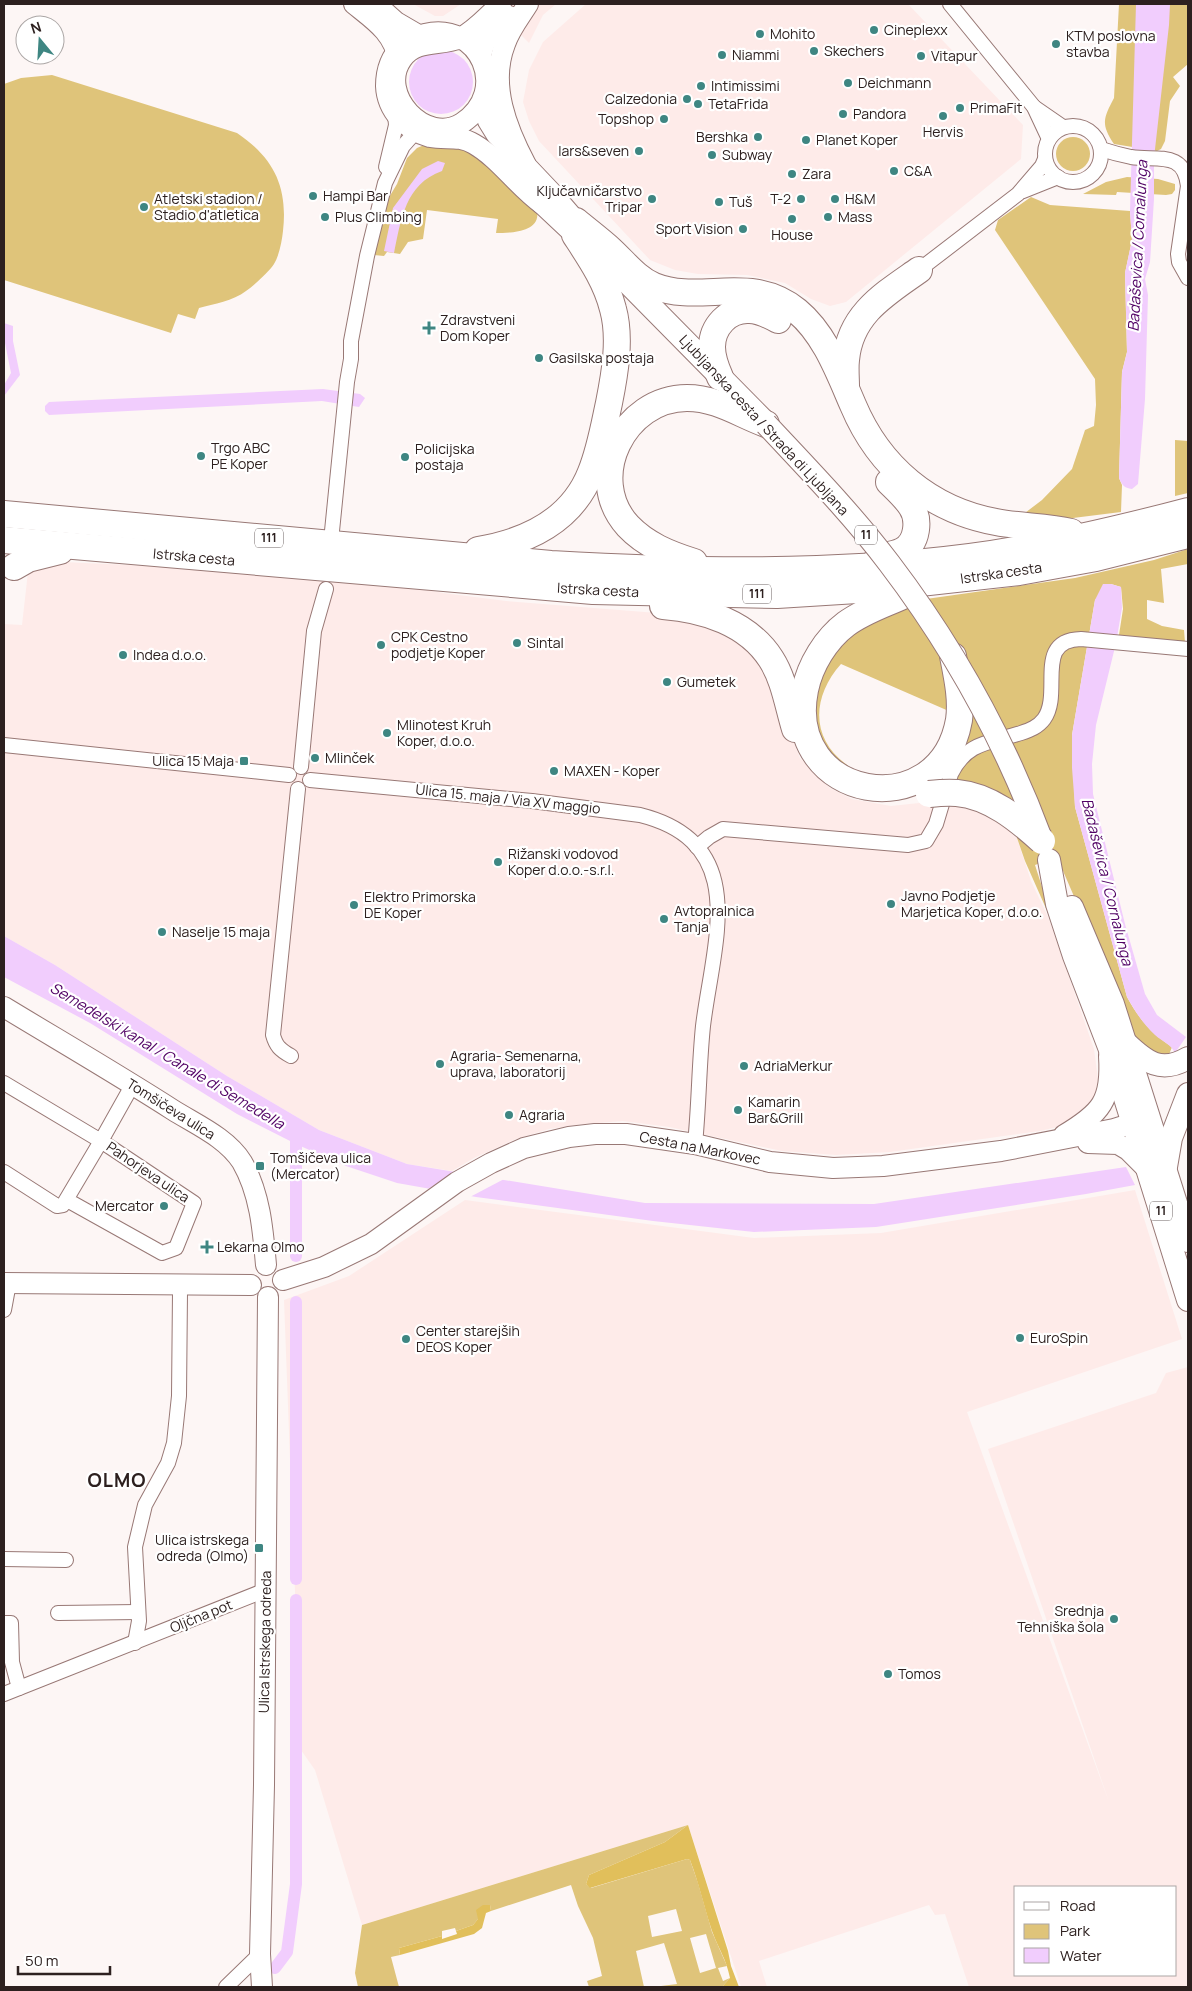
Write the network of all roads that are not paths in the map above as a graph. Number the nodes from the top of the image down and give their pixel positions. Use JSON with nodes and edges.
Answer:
{"nodes":[{"id":1,"x":343,"y":4,"type":"edge"},
{"id":2,"x":354,"y":4,"type":"edge"},
{"id":3,"x":375,"y":4,"type":"edge"},
{"id":4,"x":487,"y":4,"type":"edge"},
{"id":5,"x":501,"y":4,"type":"edge"},
{"id":6,"x":526,"y":4,"type":"edge"},
{"id":7,"x":950,"y":4,"type":"edge"},
{"id":8,"x":452,"y":35,"type":"junction"},
{"id":9,"x":420,"y":36,"type":"junction"},
{"id":10,"x":481,"y":58,"type":"junction"},
{"id":11,"x":395,"y":60,"type":"junction"},
{"id":12,"x":483,"y":103,"type":"junction"},
{"id":13,"x":1034,"y":107,"type":"junction"},
{"id":14,"x":395,"y":114,"type":"junction"},
{"id":15,"x":458,"y":126,"type":"junction"},
{"id":16,"x":1063,"y":127,"type":"junction"},
{"id":17,"x":426,"y":132,"type":"junction"},
{"id":18,"x":1049,"y":140,"type":"junction"},
{"id":19,"x":1101,"y":149,"type":"junction"},
{"id":20,"x":1132,"y":157,"type":"junction"},
{"id":21,"x":1045,"y":159,"type":"junction"},
{"id":22,"x":526,"y":165,"type":"junction"},
{"id":23,"x":1097,"y":167,"type":"junction"},
{"id":24,"x":1058,"y":177,"type":"junction"},
{"id":25,"x":387,"y":180,"type":"junction"},
{"id":26,"x":1018,"y":194,"type":"junction"},
{"id":27,"x":542,"y":204,"type":"junction"},
{"id":28,"x":575,"y":228,"type":"junction"},
{"id":29,"x":919,"y":270,"type":"joint"},
{"id":30,"x":1188,"y":278,"type":"edge"},
{"id":31,"x":720,"y":377,"type":"junction"},
{"id":32,"x":846,"y":388,"type":"junction"},
{"id":33,"x":766,"y":424,"type":"junction"},
{"id":34,"x":1188,"y":511,"type":"edge"},
{"id":35,"x":4,"y":514,"type":"edge"},
{"id":36,"x":332,"y":531,"type":"dead end"},
{"id":37,"x":1188,"y":535,"type":"edge"},
{"id":38,"x":1086,"y":536,"type":"junction"},
{"id":39,"x":4,"y":540,"type":"edge"},
{"id":40,"x":86,"y":547,"type":"junction"},
{"id":41,"x":448,"y":555,"type":"junction"},
{"id":42,"x":14,"y":567,"type":"dead end"},
{"id":43,"x":843,"y":568,"type":"junction"},
{"id":44,"x":718,"y":570,"type":"junction"},
{"id":45,"x":922,"y":584,"type":"junction"},
{"id":46,"x":326,"y":589,"type":"dead end"},
{"id":47,"x":593,"y":591,"type":"junction"},
{"id":48,"x":1188,"y":649,"type":"edge"},
{"id":49,"x":952,"y":656,"type":"junction"},
{"id":50,"x":4,"y":745,"type":"edge"},
{"id":51,"x":301,"y":767,"type":"junction"},
{"id":52,"x":288,"y":775,"type":"junction"},
{"id":53,"x":310,"y":780,"type":"junction"},
{"id":54,"x":298,"y":788,"type":"junction"},
{"id":55,"x":930,"y":791,"type":"junction"},
{"id":56,"x":697,"y":847,"type":"junction"},
{"id":57,"x":1046,"y":850,"type":"junction"},
{"id":58,"x":4,"y":1007,"type":"edge"},
{"id":59,"x":1117,"y":1045,"type":"junction"},
{"id":60,"x":291,"y":1056,"type":"dead end"},
{"id":61,"x":1188,"y":1058,"type":"edge"},
{"id":62,"x":4,"y":1083,"type":"edge"},
{"id":63,"x":134,"y":1084,"type":"junction"},
{"id":64,"x":1188,"y":1085,"type":"edge"},
{"id":65,"x":1188,"y":1094,"type":"edge"},
{"id":66,"x":1142,"y":1120,"type":"junction"},
{"id":67,"x":101,"y":1141,"type":"junction"},
{"id":68,"x":1054,"y":1141,"type":"junction"},
{"id":69,"x":695,"y":1144,"type":"junction"},
{"id":70,"x":1157,"y":1170,"type":"junction"},
{"id":71,"x":4,"y":1172,"type":"edge"},
{"id":72,"x":67,"y":1200,"type":"junction"},
{"id":73,"x":1188,"y":1240,"type":"edge"},
{"id":74,"x":266,"y":1265,"type":"junction"},
{"id":75,"x":283,"y":1280,"type":"junction"},
{"id":76,"x":6,"y":1283,"type":"edge"},
{"id":77,"x":251,"y":1285,"type":"junction"},
{"id":78,"x":180,"y":1292,"type":"dead end"},
{"id":79,"x":268,"y":1297,"type":"junction"},
{"id":80,"x":1188,"y":1300,"type":"edge"},
{"id":81,"x":4,"y":1310,"type":"edge"},
{"id":82,"x":4,"y":1559,"type":"edge"},
{"id":83,"x":66,"y":1560,"type":"dead end"},
{"id":84,"x":266,"y":1590,"type":"junction"},
{"id":85,"x":138,"y":1612,"type":"junction"},
{"id":86,"x":58,"y":1613,"type":"dead end"},
{"id":87,"x":4,"y":1623,"type":"edge"},
{"id":88,"x":135,"y":1643,"type":"junction"},
{"id":89,"x":19,"y":1688,"type":"junction"},
{"id":90,"x":4,"y":1694,"type":"edge"},
{"id":91,"x":260,"y":1954,"type":"junction"},
{"id":92,"x":226,"y":1987,"type":"edge"},
{"id":93,"x":262,"y":1987,"type":"edge"}],
"edges":[{"from":1,"to":11,"type":"street"},
{"from":2,"to":11,"type":"street"},
{"from":3,"to":9,"type":"street"},
{"from":4,"to":8,"type":"street"},
{"from":5,"to":8,"type":"street"},
{"from":6,"to":10,"type":"street"},
{"from":6,"to":22,"type":"street"},
{"from":7,"to":13,"type":"street"},
{"from":8,"to":9,"type":"street"},
{"from":8,"to":10,"type":"street"},
{"from":8,"to":11,"type":"street"},
{"from":9,"to":11,"type":"street"},
{"from":10,"to":12,"type":"street"},
{"from":11,"to":14,"type":"street"},
{"from":11,"to":17,"type":"street"},
{"from":12,"to":15,"type":"street"},
{"from":12,"to":22,"type":"street","name":"Ljubljanska cesta / Strada di Ljubljana"},
{"from":13,"to":16,"type":"street"},
{"from":13,"to":18,"type":"street"},
{"from":14,"to":17,"type":"street"},
{"from":14,"to":25,"type":"street"},
{"from":15,"to":17,"type":"street"},
{"from":15,"to":27,"type":"street","name":"Ljubljanska cesta / Strada di Ljubljana"},
{"from":16,"to":18,"type":"street"},
{"from":16,"to":19,"type":"street"},
{"from":17,"to":25,"type":"street"},
{"from":17,"to":27,"type":"street"},
{"from":18,"to":21,"type":"street"},
{"from":19,"to":20,"type":"street"},
{"from":19,"to":23,"type":"street"},
{"from":20,"to":23,"type":"street"},
{"from":20,"to":30,"type":"street"},
{"from":21,"to":24,"type":"street"},
{"from":21,"to":26,"type":"street"},
{"from":22,"to":28,"type":"street","name":"Ljubljanska cesta / Strada di Ljubljana"},
{"from":23,"to":24,"type":"street"},
{"from":24,"to":26,"type":"street"},
{"from":25,"to":36,"type":"street"},
{"from":26,"to":29,"type":"street"},
{"from":27,"to":28,"type":"street","name":"Ljubljanska cesta / Strada di Ljubljana"},
{"from":28,"to":31,"type":"main road","name":"Ljubljanska cesta / Strada di Ljubljana","number":"11"},
{"from":28,"to":32,"type":"highway"},
{"from":28,"to":41,"type":"highway"},
{"from":29,"to":32,"type":"highway"},
{"from":31,"to":33,"type":"main road","name":"Ljubljanska cesta / Strada di Ljubljana","number":"11"},
{"from":31,"to":43,"type":"highway"},
{"from":32,"to":38,"type":"highway"},
{"from":33,"to":44,"type":"highway"},
{"from":33,"to":49,"type":"main road","name":"Ljubljanska cesta / Strada di Ljubljana","number":"11","bridge":true},
{"from":34,"to":38,"type":"highway","number":"11"},
{"from":35,"to":41,"type":"highway","name":"Istrska cesta","number":"111"},
{"from":37,"to":45,"type":"highway","name":"Istrska cesta","number":"111"},
{"from":38,"to":43,"type":"highway","name":"Istrska cesta","number":"11"},
{"from":39,"to":40,"type":"highway","name":"Istrska cesta","number":"111"},
{"from":40,"to":42,"type":"highway"},
{"from":40,"to":47,"type":"highway","name":"Istrska cesta","number":"111"},
{"from":41,"to":44,"type":"highway","name":"Istrska cesta","number":"111"},
{"from":43,"to":44,"type":"highway","name":"Istrska cesta","number":"11"},
{"from":45,"to":47,"type":"highway","name":"Istrska cesta","number":"111"},
{"from":45,"to":55,"type":"highway"},
{"from":46,"to":51,"type":"street"},
{"from":47,"to":55,"type":"highway"},
{"from":48,"to":55,"type":"street"},
{"from":49,"to":55,"type":"highway"},
{"from":49,"to":57,"type":"main road","name":"Ljubljanska cesta / Strada di Ljubljana","number":"11","bridge":true},
{"from":50,"to":52,"type":"street"},
{"from":51,"to":52,"type":"street"},
{"from":51,"to":53,"type":"street"},
{"from":52,"to":54,"type":"street"},
{"from":53,"to":54,"type":"street"},
{"from":53,"to":56,"type":"street","name":"Ulica 15. maja / Via XV maggio"},
{"from":54,"to":60,"type":"street"},
{"from":55,"to":56,"type":"street"},
{"from":55,"to":57,"type":"highway","bridge":true},
{"from":56,"to":69,"type":"street","name":"Ulica 15. maja / Via XV maggio"},
{"from":57,"to":59,"type":"main road","name":"Ljubljanska cesta / Strada di Ljubljana","number":"11"},
{"from":58,"to":63,"type":"street","name":"Tomšičeva ulica"},
{"from":59,"to":61,"type":"main road"},
{"from":59,"to":66,"type":"main road","name":"Ljubljanska cesta / Strada di Ljubljana","number":"11"},
{"from":59,"to":68,"type":"street"},
{"from":62,"to":67,"type":"street","name":"Pahorjeva ulica"},
{"from":63,"to":67,"type":"street","name":"Pahorjeva ulica"},
{"from":63,"to":74,"type":"street","name":"Tomšičeva ulica"},
{"from":64,"to":66,"type":"main road"},
{"from":65,"to":70,"type":"main road"},
{"from":66,"to":68,"type":"street","name":"Cesta na Markovec"},
{"from":66,"to":70,"type":"main road","number":"11"},
{"from":67,"to":72,"type":"street","name":"Pahorjeva ulica"},
{"from":67,"to":72,"type":"street","name":"Pahorjeva ulica"},
{"from":68,"to":69,"type":"street","name":"Cesta na Markovec"},
{"from":68,"to":70,"type":"street"},
{"from":69,"to":75,"type":"street","name":"Cesta na Markovec"},
{"from":70,"to":73,"type":"main road","number":"11"},
{"from":70,"to":80,"type":"main road","number":"11"},
{"from":71,"to":72,"type":"street"},
{"from":74,"to":75,"type":"street"},
{"from":74,"to":77,"type":"street"},
{"from":75,"to":79,"type":"street"},
{"from":76,"to":77,"type":"street"},
{"from":76,"to":81,"type":"street"},
{"from":77,"to":79,"type":"street"},
{"from":78,"to":85,"type":"street"},
{"from":79,"to":84,"type":"street","name":"Ulica Istrskega odreda"},
{"from":82,"to":83,"type":"street"},
{"from":84,"to":88,"type":"street","name":"Oljčna pot"},
{"from":84,"to":91,"type":"street","name":"Ulica Istrskega odreda"},
{"from":85,"to":86,"type":"street"},
{"from":85,"to":88,"type":"street"},
{"from":87,"to":89,"type":"street"},
{"from":88,"to":89,"type":"street","name":"Oljčna pot"},
{"from":89,"to":90,"type":"street","name":"Oljčna pot"},
{"from":91,"to":92,"type":"street"},
{"from":91,"to":93,"type":"street","name":"Ulica Istrskega odreda"}]}
